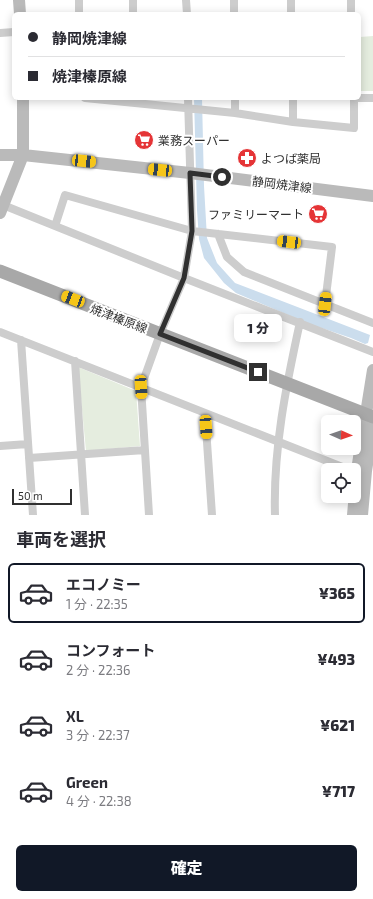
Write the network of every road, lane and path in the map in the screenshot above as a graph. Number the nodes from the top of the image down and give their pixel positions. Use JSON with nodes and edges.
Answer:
{"nodes":[{"id":1,"x":20,"y":0,"type":"edge"},
{"id":2,"x":79,"y":0,"type":"edge"},
{"id":3,"x":133,"y":0,"type":"edge"},
{"id":4,"x":186,"y":0,"type":"edge"},
{"id":5,"x":234,"y":0,"type":"edge"},
{"id":6,"x":291,"y":0,"type":"edge"},
{"id":7,"x":351,"y":0,"type":"edge"},
{"id":8,"x":20,"y":12,"type":"edge"},
{"id":9,"x":79,"y":12,"type":"edge"},
{"id":10,"x":133,"y":12,"type":"edge"},
{"id":11,"x":186,"y":12,"type":"edge"},
{"id":12,"x":234,"y":12,"type":"edge"},
{"id":13,"x":291,"y":12,"type":"edge"},
{"id":14,"x":351,"y":12,"type":"edge"},
{"id":15,"x":0,"y":32,"type":"edge"},
{"id":16,"x":12,"y":32,"type":"edge"},
{"id":17,"x":361,"y":98,"type":"edge"},
{"id":18,"x":373,"y":98,"type":"edge"},
{"id":19,"x":23,"y":100,"type":"edge"},
{"id":20,"x":103,"y":100,"type":"edge"},
{"id":21,"x":188,"y":100,"type":"edge"},
{"id":22,"x":235,"y":100,"type":"edge"},
{"id":23,"x":293,"y":100,"type":"edge"},
{"id":24,"x":354,"y":100,"type":"edge"},
{"id":25,"x":191,"y":110,"type":"junction"},
{"id":26,"x":235,"y":114,"type":"junction"},
{"id":27,"x":293,"y":122,"type":"junction"},
{"id":28,"x":0,"y":155,"type":"edge"},
{"id":29,"x":23,"y":155,"type":"junction"},
{"id":30,"x":192,"y":173,"type":"junction"},
{"id":31,"x":373,"y":196,"type":"edge"},
{"id":32,"x":2,"y":209,"type":"edge"},
{"id":33,"x":55,"y":226,"type":"junction"},
{"id":34,"x":194,"y":231,"type":"junction"},
{"id":35,"x":218,"y":234,"type":"junction"},
{"id":36,"x":0,"y":271,"type":"edge"},
{"id":37,"x":184,"y":278,"type":"junction"},
{"id":38,"x":325,"y":304,"type":"junction"},
{"id":39,"x":300,"y":322,"type":"junction"},
{"id":40,"x":373,"y":323,"type":"edge"},
{"id":41,"x":0,"y":332,"type":"edge"},
{"id":42,"x":160,"y":334,"type":"junction"},
{"id":43,"x":22,"y":340,"type":"junction"},
{"id":44,"x":373,"y":352,"type":"edge"},
{"id":45,"x":76,"y":361,"type":"junction"},
{"id":46,"x":373,"y":370,"type":"edge"},
{"id":47,"x":286,"y":383,"type":"junction"},
{"id":48,"x":141,"y":387,"type":"junction"},
{"id":49,"x":205,"y":412,"type":"junction"},
{"id":50,"x":370,"y":419,"type":"edge"},
{"id":51,"x":279,"y":442,"type":"junction"},
{"id":52,"x":28,"y":444,"type":"junction"},
{"id":53,"x":0,"y":446,"type":"edge"},
{"id":54,"x":145,"y":450,"type":"junction"},
{"id":55,"x":82,"y":454,"type":"junction"},
{"id":56,"x":29,"y":458,"type":"junction"},
{"id":57,"x":333,"y":463,"type":"edge"},
{"id":58,"x":356,"y":463,"type":"edge"},
{"id":59,"x":353,"y":503,"type":"edge"},
{"id":60,"x":33,"y":515,"type":"edge"},
{"id":61,"x":85,"y":515,"type":"edge"},
{"id":62,"x":149,"y":515,"type":"edge"},
{"id":63,"x":212,"y":515,"type":"edge"},
{"id":64,"x":275,"y":515,"type":"edge"},
{"id":65,"x":353,"y":515,"type":"edge"},
{"id":66,"x":362,"y":515,"type":"edge"}],
"edges":[{"from":1,"to":8,"type":"main road"},
{"from":2,"to":9,"type":"street"},
{"from":3,"to":10,"type":"street"},
{"from":4,"to":11,"type":"street"},
{"from":5,"to":12,"type":"street"},
{"from":6,"to":13,"type":"street"},
{"from":7,"to":14,"type":"street"},
{"from":15,"to":16,"type":"street"},
{"from":17,"to":18,"type":"street"},
{"from":19,"to":29,"type":"main road"},
{"from":20,"to":25,"type":"street"},
{"from":21,"to":25,"type":"street"},
{"from":22,"to":26,"type":"street"},
{"from":23,"to":27,"type":"street"},
{"from":24,"to":27,"type":"street"},
{"from":25,"to":26,"type":"street"},
{"from":25,"to":30,"type":"street"},
{"from":26,"to":27,"type":"street"},
{"from":28,"to":29,"type":"main road","name":"静岡焼津線"},
{"from":29,"to":30,"type":"main road","name":"静岡焼津線"},
{"from":29,"to":32,"type":"main road"},
{"from":30,"to":31,"type":"main road","name":"静岡焼津線"},
{"from":30,"to":34,"type":"street"},
{"from":32,"to":33,"type":"street"},
{"from":33,"to":34,"type":"street"},
{"from":33,"to":37,"type":"street"},
{"from":34,"to":35,"type":"street"},
{"from":34,"to":37,"type":"street"},
{"from":35,"to":38,"type":"street"},
{"from":35,"to":38,"type":"street"},
{"from":36,"to":42,"type":"main road","name":"焼津榛原線"},
{"from":37,"to":39,"type":"street"},
{"from":37,"to":42,"type":"street"},
{"from":38,"to":40,"type":"street"},
{"from":39,"to":44,"type":"street"},
{"from":39,"to":47,"type":"street"},
{"from":41,"to":43,"type":"street"},
{"from":42,"to":47,"type":"main road","name":"焼津榛原線"},
{"from":42,"to":48,"type":"street"},
{"from":43,"to":45,"type":"street"},
{"from":43,"to":52,"type":"street"},
{"from":45,"to":48,"type":"street"},
{"from":45,"to":55,"type":"street"},
{"from":46,"to":50,"type":"main road"},
{"from":47,"to":50,"type":"main road","name":"焼津榛原線"},
{"from":47,"to":51,"type":"street"},
{"from":48,"to":49,"type":"street"},
{"from":48,"to":54,"type":"street"},
{"from":49,"to":51,"type":"street"},
{"from":49,"to":63,"type":"street"},
{"from":50,"to":58,"type":"main road"},
{"from":50,"to":66,"type":"main road"},
{"from":51,"to":57,"type":"street"},
{"from":51,"to":64,"type":"street"},
{"from":52,"to":53,"type":"street"},
{"from":52,"to":56,"type":"street"},
{"from":54,"to":55,"type":"street"},
{"from":54,"to":62,"type":"street"},
{"from":55,"to":56,"type":"street"},
{"from":55,"to":61,"type":"street"},
{"from":56,"to":60,"type":"street"},
{"from":59,"to":65,"type":"main road"}]}
